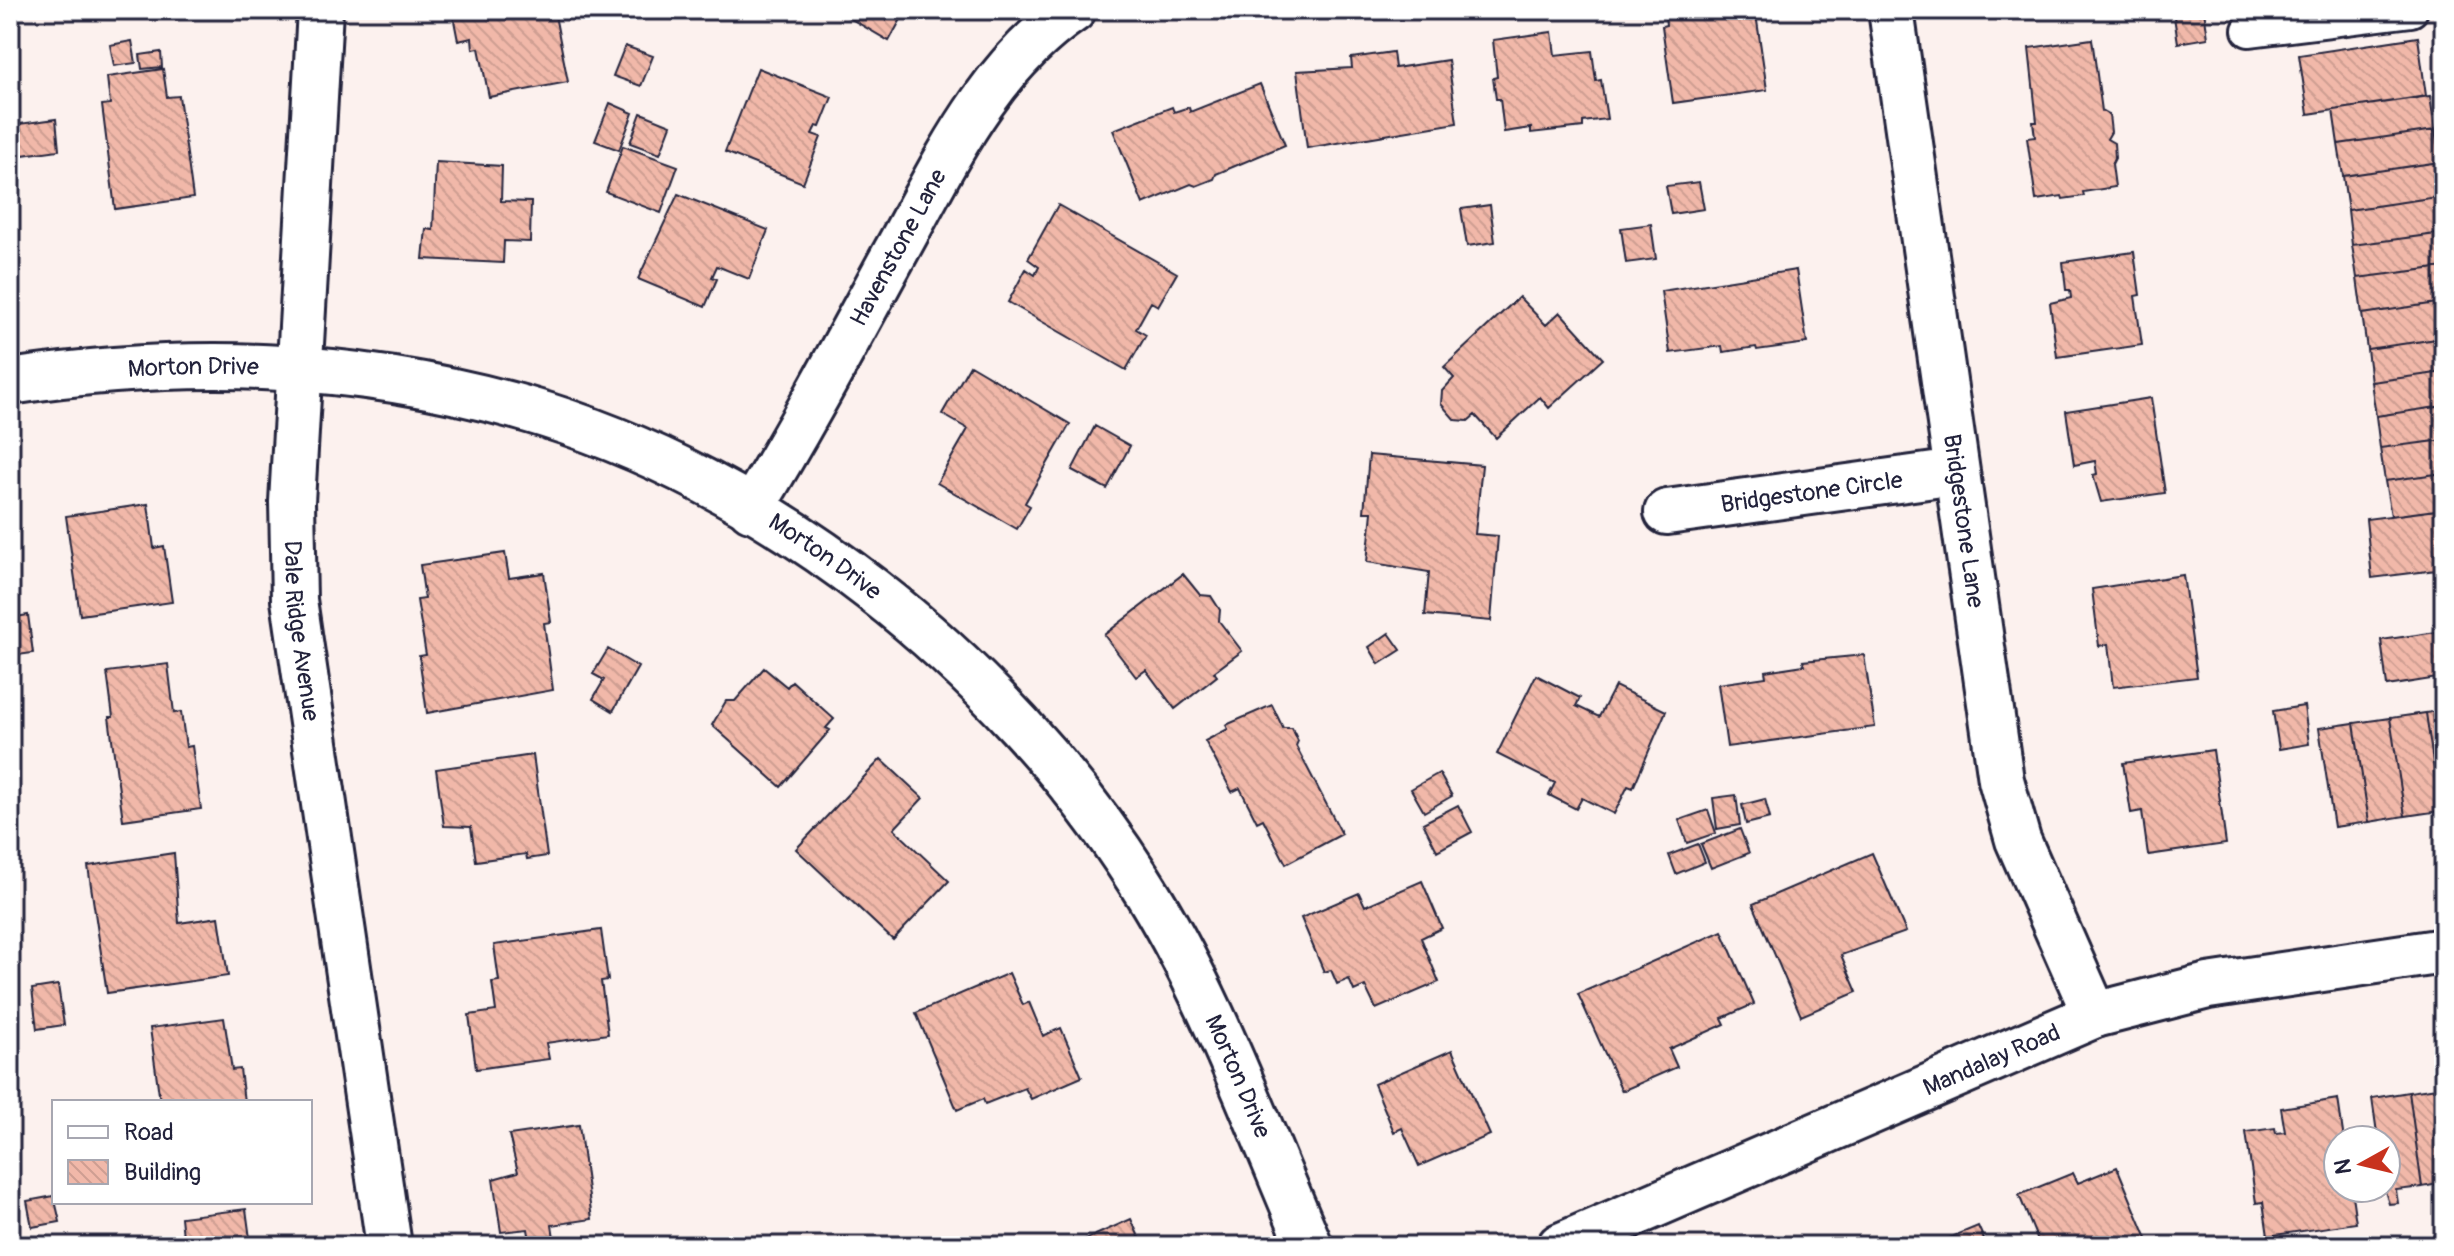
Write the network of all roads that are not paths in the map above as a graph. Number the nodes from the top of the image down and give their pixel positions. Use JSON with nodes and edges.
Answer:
{"nodes":[{"id":1,"x":320,"y":10,"type":"edge"},
{"id":2,"x":1073,"y":10,"type":"edge"},
{"id":3,"x":1891,"y":10,"type":"edge"},
{"id":4,"x":2411,"y":10,"type":"edge"},
{"id":5,"x":2249,"y":30,"type":"dead end"},
{"id":6,"x":300,"y":369,"type":"junction"},
{"id":7,"x":10,"y":382,"type":"edge"},
{"id":8,"x":1956,"y":472,"type":"junction"},
{"id":9,"x":751,"y":509,"type":"junction"},
{"id":10,"x":1667,"y":512,"type":"dead end"},
{"id":11,"x":2444,"y":951,"type":"edge"},
{"id":12,"x":2095,"y":1015,"type":"junction"},
{"id":13,"x":389,"y":1246,"type":"edge"},
{"id":14,"x":1310,"y":1246,"type":"edge"},
{"id":15,"x":1560,"y":1246,"type":"edge"}],
"edges":[{"from":1,"to":6,"type":"street","name":"Dale Ridge Avenue"},
{"from":2,"to":9,"type":"street","name":"Havenstone Lane"},
{"from":3,"to":8,"type":"street","name":"Bridgestone Lane"},
{"from":4,"to":5,"type":"lane"},
{"from":6,"to":7,"type":"street","name":"Morton Drive"},
{"from":6,"to":9,"type":"street","name":"Morton Drive"},
{"from":6,"to":13,"type":"street","name":"Dale Ridge Avenue"},
{"from":8,"to":10,"type":"street","name":"Bridgestone Circle"},
{"from":8,"to":12,"type":"street","name":"Bridgestone Lane"},
{"from":9,"to":14,"type":"street","name":"Morton Drive"},
{"from":11,"to":12,"type":"street","name":"Mandalay Road"},
{"from":12,"to":15,"type":"street","name":"Mandalay Road"}]}
